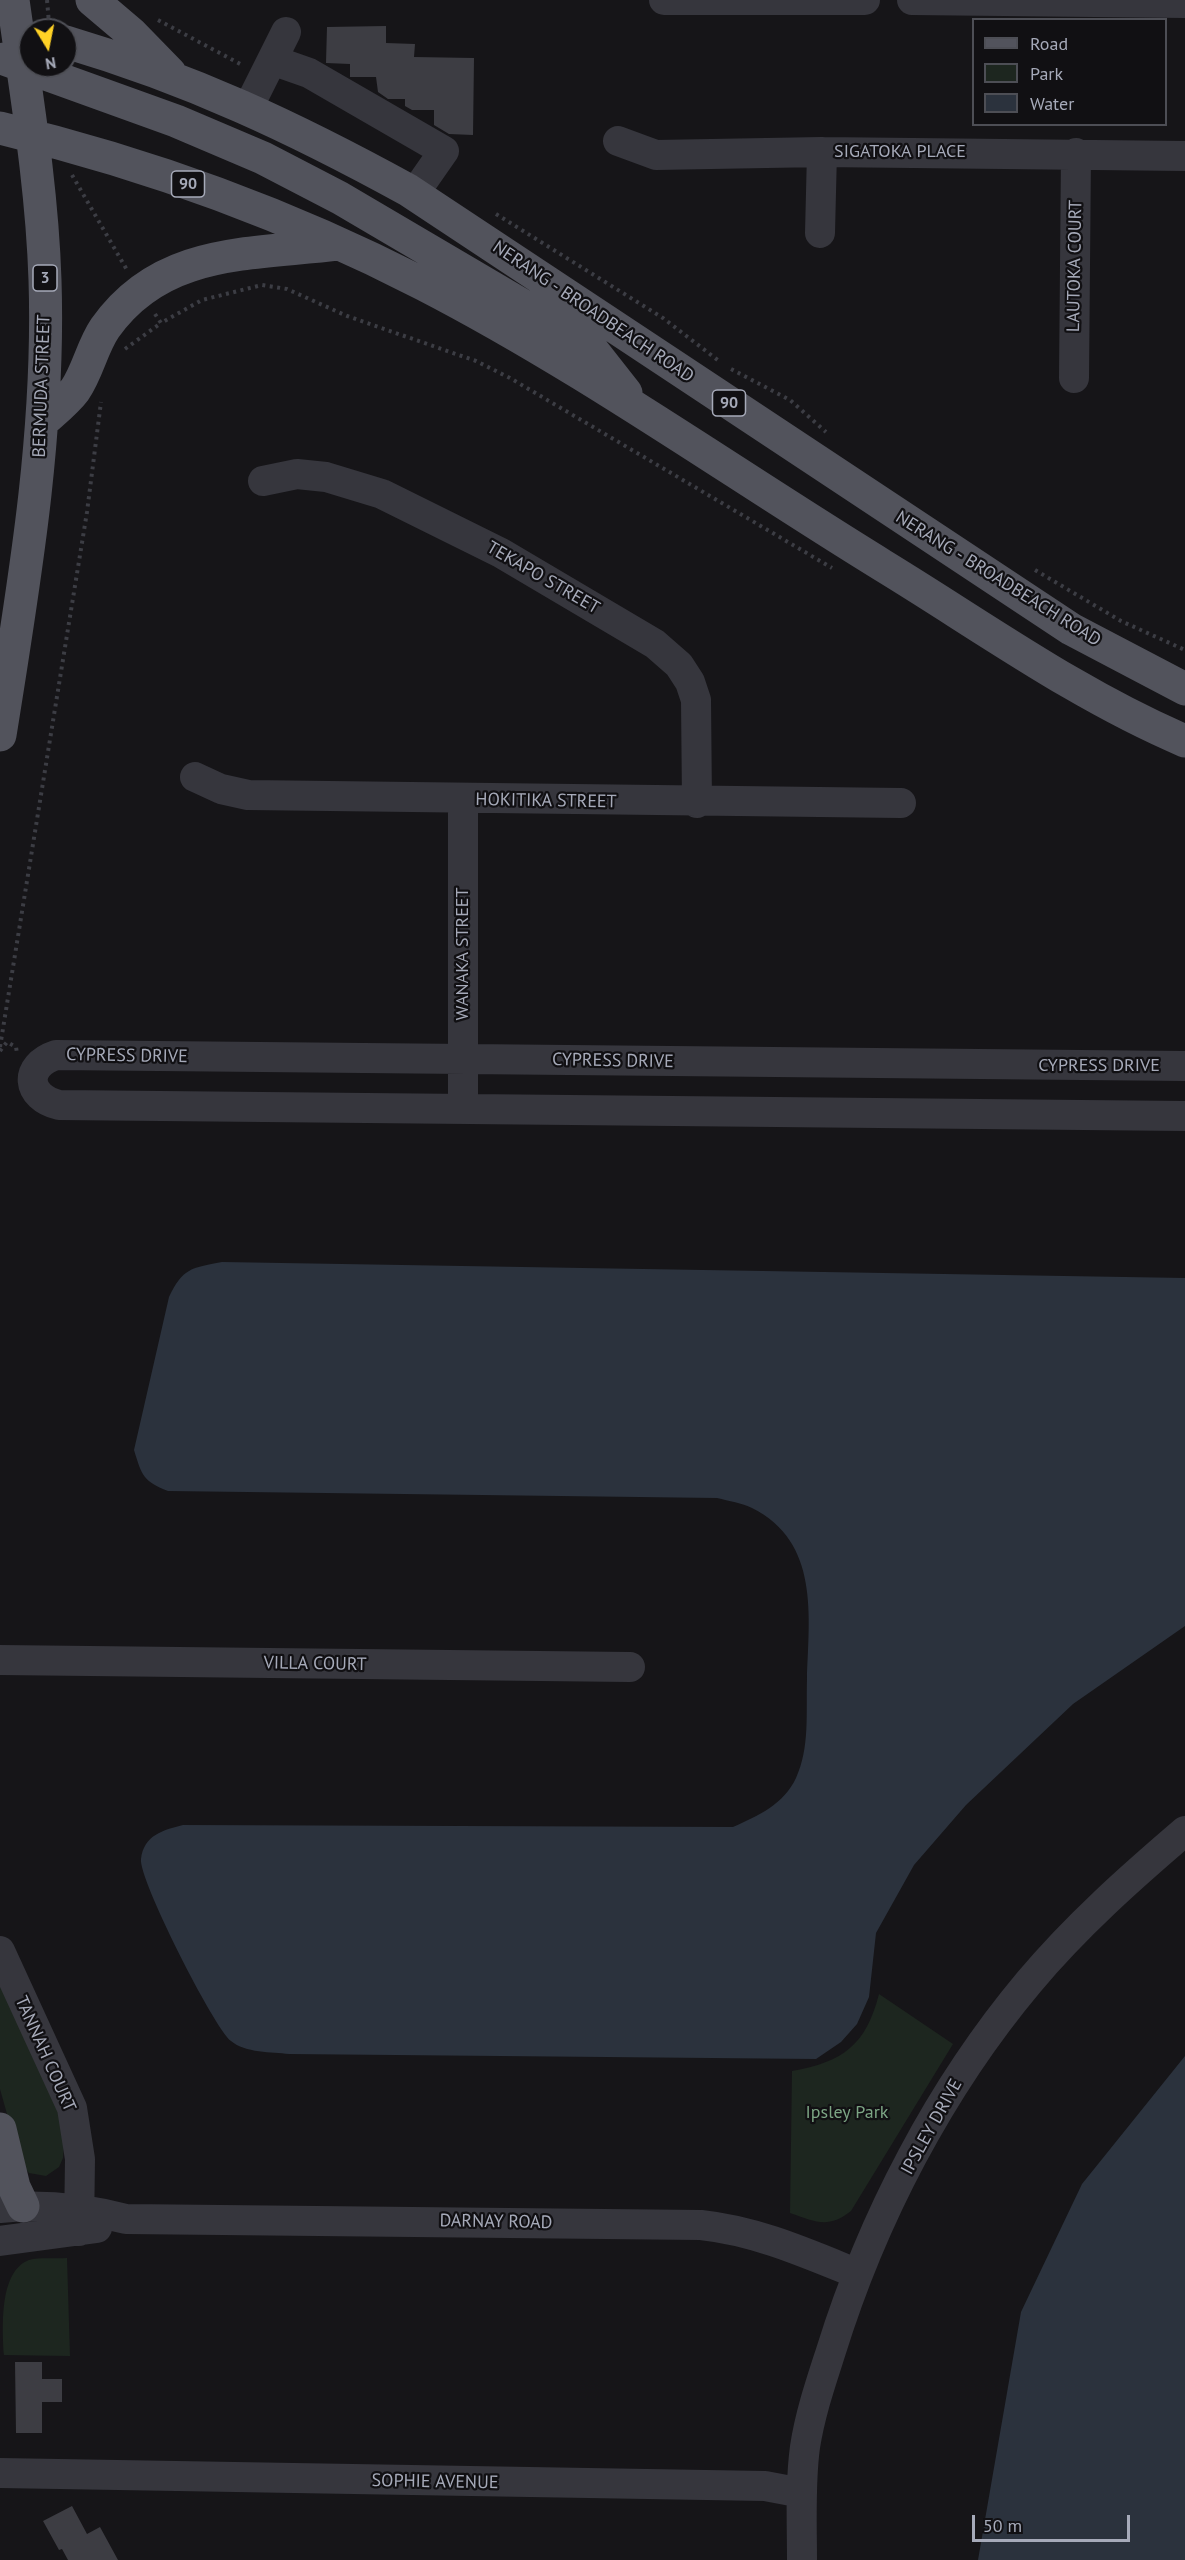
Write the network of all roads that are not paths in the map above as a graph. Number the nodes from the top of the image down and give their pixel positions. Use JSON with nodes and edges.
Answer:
{"nodes":[{"id":1,"x":92,"y":0,"type":"edge"},
{"id":2,"x":663,"y":0,"type":"edge"},
{"id":3,"x":865,"y":0,"type":"edge"},
{"id":4,"x":912,"y":0,"type":"edge"},
{"id":5,"x":1185,"y":3,"type":"edge"},
{"id":6,"x":286,"y":32,"type":"dead end"},
{"id":7,"x":18,"y":35,"type":"edge"},
{"id":8,"x":78,"y":45,"type":"edge"},
{"id":9,"x":272,"y":60,"type":"junction"},
{"id":10,"x":11,"y":62,"type":"edge"},
{"id":11,"x":175,"y":78,"type":"junction"},
{"id":12,"x":0,"y":103,"type":"edge"},
{"id":13,"x":248,"y":108,"type":"junction"},
{"id":14,"x":21,"y":132,"type":"edge"},
{"id":15,"x":618,"y":141,"type":"dead end"},
{"id":16,"x":822,"y":152,"type":"junction"},
{"id":17,"x":1076,"y":153,"type":"junction"},
{"id":18,"x":1185,"y":156,"type":"edge"},
{"id":19,"x":414,"y":194,"type":"junction"},
{"id":20,"x":820,"y":233,"type":"dead end"},
{"id":21,"x":342,"y":244,"type":"junction"},
{"id":22,"x":1074,"y":378,"type":"dead end"},
{"id":23,"x":639,"y":411,"type":"junction"},
{"id":24,"x":42,"y":422,"type":"junction"},
{"id":25,"x":263,"y":482,"type":"dead end"},
{"id":26,"x":1185,"y":689,"type":"edge"},
{"id":27,"x":0,"y":735,"type":"edge"},
{"id":28,"x":1185,"y":741,"type":"edge"},
{"id":29,"x":195,"y":777,"type":"dead end"},
{"id":30,"x":463,"y":800,"type":"junction"},
{"id":31,"x":697,"y":803,"type":"junction"},
{"id":32,"x":901,"y":803,"type":"dead end"},
{"id":33,"x":463,"y":1059,"type":"junction"},
{"id":34,"x":1185,"y":1066,"type":"edge"},
{"id":35,"x":463,"y":1108,"type":"junction"},
{"id":36,"x":1185,"y":1116,"type":"edge"},
{"id":37,"x":0,"y":1660,"type":"edge"},
{"id":38,"x":630,"y":1667,"type":"dead end"},
{"id":39,"x":1185,"y":1831,"type":"edge"},
{"id":40,"x":0,"y":1951,"type":"edge"},
{"id":41,"x":0,"y":2129,"type":"edge"},
{"id":42,"x":11,"y":2207,"type":"edge"},
{"id":43,"x":79,"y":2220,"type":"junction"},
{"id":44,"x":0,"y":2241,"type":"edge"},
{"id":45,"x":858,"y":2274,"type":"junction"},
{"id":46,"x":0,"y":2473,"type":"edge"},
{"id":47,"x":802,"y":2493,"type":"junction"},
{"id":48,"x":802,"y":2560,"type":"edge"}],
"edges":[{"from":1,"to":11,"type":"main road"},
{"from":2,"to":3,"type":"street"},
{"from":4,"to":5,"type":"street"},
{"from":6,"to":9,"type":"street"},
{"from":7,"to":10,"type":"main road","name":"BERMUDA STREET","number":"3"},
{"from":8,"to":11,"type":"main road","name":"NERANG - BROADBEACH ROAD","number":"90"},
{"from":9,"to":13,"type":"street"},
{"from":9,"to":19,"type":"street"},
{"from":10,"to":14,"type":"main road","name":"BERMUDA STREET","number":"3"},
{"from":10,"to":23,"type":"main road"},
{"from":11,"to":13,"type":"main road","name":"NERANG - BROADBEACH ROAD","number":"90"},
{"from":12,"to":14,"type":"main road"},
{"from":13,"to":19,"type":"main road","name":"NERANG - BROADBEACH ROAD","number":"90"},
{"from":14,"to":21,"type":"main road","number":"90"},
{"from":14,"to":24,"type":"main road","name":"BERMUDA STREET","number":"3"},
{"from":15,"to":16,"type":"street","name":"SIGATOKA PLACE"},
{"from":16,"to":17,"type":"street","name":"SIGATOKA PLACE"},
{"from":16,"to":20,"type":"street"},
{"from":17,"to":18,"type":"street","name":"SIGATOKA PLACE"},
{"from":17,"to":22,"type":"street","name":"LAUTOKA COURT"},
{"from":19,"to":26,"type":"main road","name":"NERANG - BROADBEACH ROAD","number":"90"},
{"from":21,"to":23,"type":"main road","number":"90"},
{"from":21,"to":24,"type":"main road"},
{"from":23,"to":28,"type":"main road","number":"90"},
{"from":24,"to":27,"type":"main road","name":"BERMUDA STREET","number":"3"},
{"from":25,"to":31,"type":"street","name":"TEKAPO STREET"},
{"from":29,"to":30,"type":"street","name":"HOKITIKA STREET"},
{"from":30,"to":31,"type":"street","name":"HOKITIKA STREET"},
{"from":30,"to":33,"type":"street","name":"WANAKA STREET"},
{"from":31,"to":32,"type":"street","name":"HOKITIKA STREET"},
{"from":33,"to":34,"type":"street","name":"CYPRESS DRIVE"},
{"from":33,"to":35,"type":"street","name":"WANAKA STREET"},
{"from":33,"to":35,"type":"street","name":"CYPRESS DRIVE"},
{"from":35,"to":36,"type":"street","name":"CYPRESS DRIVE"},
{"from":37,"to":38,"type":"street","name":"VILLA COURT"},
{"from":39,"to":45,"type":"street","name":"IPSLEY DRIVE"},
{"from":40,"to":43,"type":"street","name":"TANNAH COURT"},
{"from":41,"to":42,"type":"main road"},
{"from":42,"to":43,"type":"street","name":"DARNAY ROAD"},
{"from":43,"to":44,"type":"street","name":"DARNAY ROAD"},
{"from":43,"to":45,"type":"street","name":"DARNAY ROAD"},
{"from":45,"to":47,"type":"street","name":"IPSLEY DRIVE"},
{"from":46,"to":47,"type":"street","name":"SOPHIE AVENUE"},
{"from":47,"to":48,"type":"street"}]}
